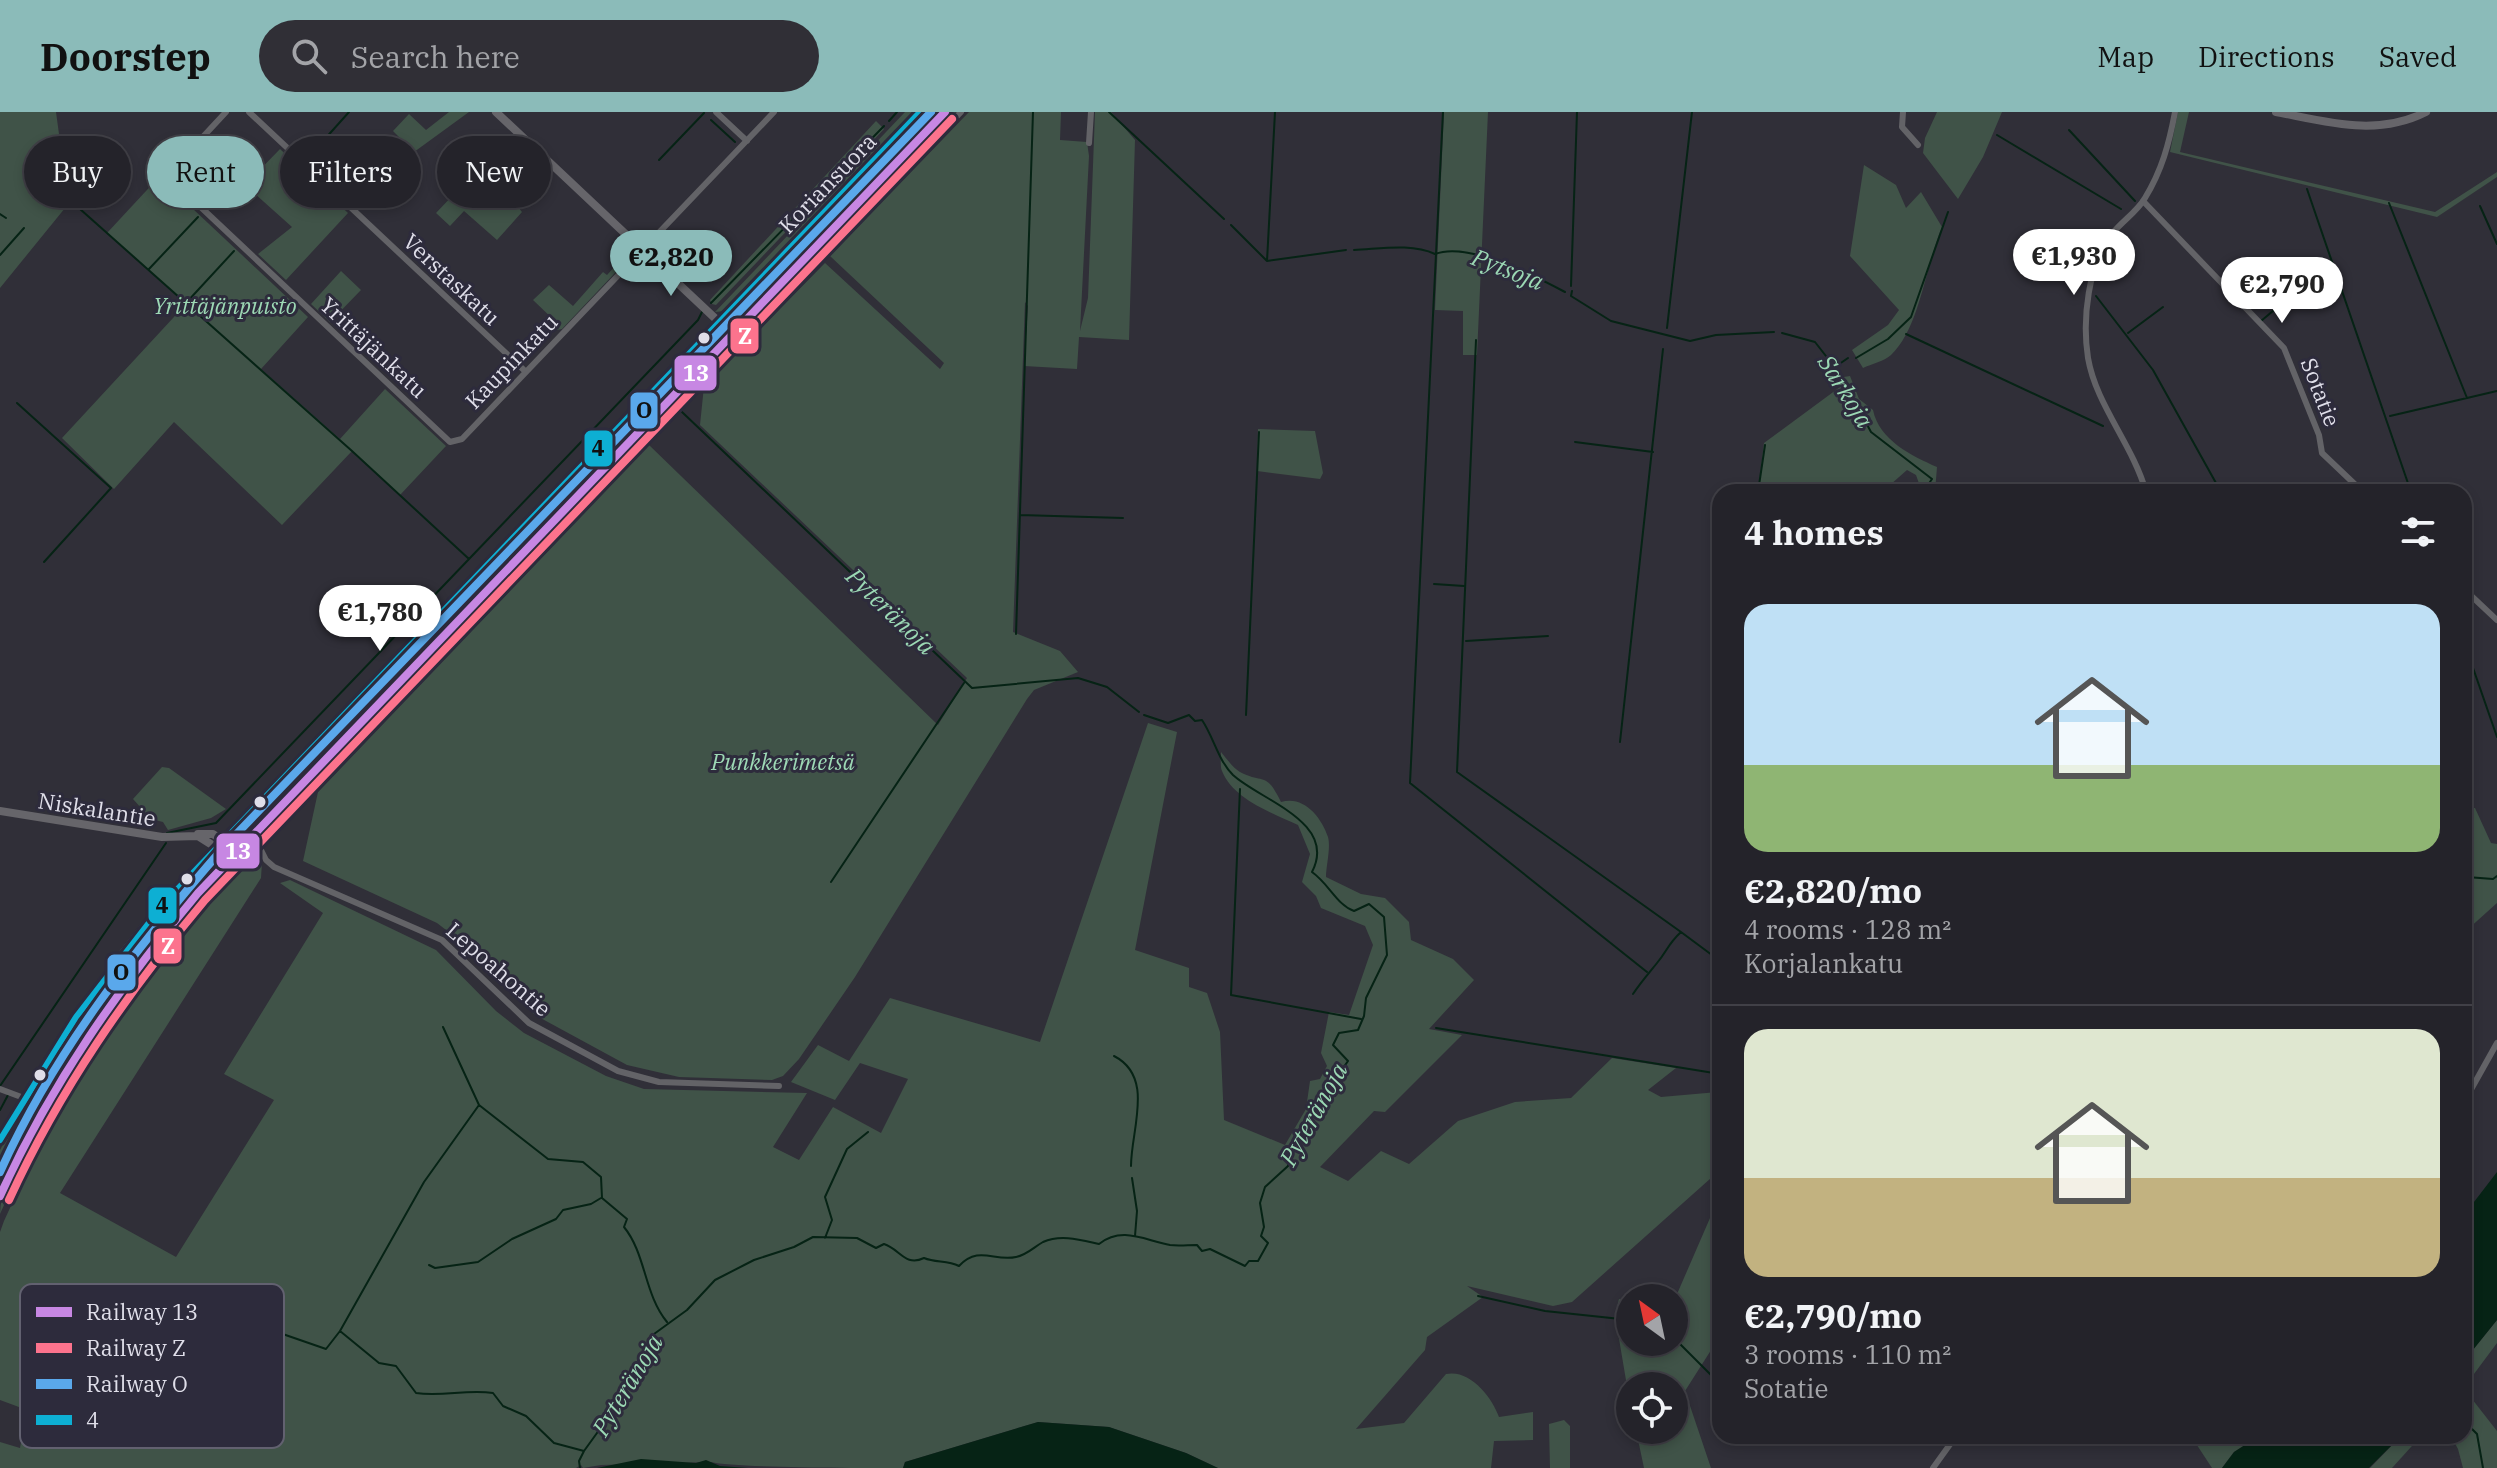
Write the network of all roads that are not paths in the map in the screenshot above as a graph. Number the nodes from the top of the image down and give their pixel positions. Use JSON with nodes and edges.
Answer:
{"nodes":[{"id":1,"x":226,"y":112,"type":"edge"},
{"id":2,"x":249,"y":112,"type":"edge"},
{"id":3,"x":496,"y":112,"type":"edge"},
{"id":4,"x":716,"y":112,"type":"edge"},
{"id":5,"x":774,"y":112,"type":"edge"},
{"id":6,"x":920,"y":112,"type":"edge"},
{"id":7,"x":961,"y":112,"type":"edge"},
{"id":8,"x":1091,"y":112,"type":"edge"},
{"id":9,"x":1903,"y":112,"type":"edge"},
{"id":10,"x":2175,"y":112,"type":"edge"},
{"id":11,"x":2276,"y":112,"type":"edge"},
{"id":12,"x":2426,"y":112,"type":"edge"},
{"id":13,"x":747,"y":141,"type":"junction"},
{"id":14,"x":1089,"y":143,"type":"dead end"},
{"id":15,"x":1918,"y":145,"type":"dead end"},
{"id":16,"x":2143,"y":201,"type":"junction"},
{"id":17,"x":642,"y":250,"type":"junction"},
{"id":18,"x":719,"y":322,"type":"junction"},
{"id":19,"x":526,"y":372,"type":"junction"},
{"id":20,"x":454,"y":442,"type":"joint"},
{"id":21,"x":2143,"y":484,"type":"edge"},
{"id":22,"x":2355,"y":484,"type":"edge"},
{"id":23,"x":2472,"y":597,"type":"edge"},
{"id":24,"x":2497,"y":620,"type":"edge"},
{"id":25,"x":0,"y":811,"type":"edge"},
{"id":26,"x":220,"y":844,"type":"junction"},
{"id":27,"x":2497,"y":1043,"type":"edge"},
{"id":28,"x":779,"y":1086,"type":"dead end"},
{"id":29,"x":2472,"y":1088,"type":"edge"},
{"id":30,"x":0,"y":1089,"type":"edge"},
{"id":31,"x":24,"y":1098,"type":"junction"},
{"id":32,"x":0,"y":1140,"type":"edge"},
{"id":33,"x":1950,"y":1444,"type":"edge"},
{"id":34,"x":1933,"y":1468,"type":"edge"}],
"edges":[{"from":1,"to":20,"type":"street","name":"Yrittäjänkatu"},
{"from":2,"to":19,"type":"street","name":"Verstaskatu"},
{"from":3,"to":17,"type":"main road"},
{"from":4,"to":13,"type":"street"},
{"from":5,"to":13,"type":"street","name":"Kaupinkatu"},
{"from":6,"to":18,"type":"main road","name":"Koriansuora"},
{"from":7,"to":28,"type":"street","name":"Lepoahontie"},
{"from":8,"to":14,"type":"street"},
{"from":9,"to":15,"type":"street"},
{"from":10,"to":16,"type":"street"},
{"from":11,"to":12,"type":"main road"},
{"from":13,"to":17,"type":"street","name":"Kaupinkatu"},
{"from":16,"to":21,"type":"street"},
{"from":16,"to":22,"type":"street","name":"Sotatie"},
{"from":17,"to":18,"type":"main road"},
{"from":17,"to":19,"type":"street","name":"Kaupinkatu"},
{"from":18,"to":26,"type":"main road","name":"Koriansuora"},
{"from":19,"to":20,"type":"street","name":"Kaupinkatu"},
{"from":23,"to":24,"type":"street"},
{"from":25,"to":26,"type":"main road","name":"Niskalantie"},
{"from":26,"to":31,"type":"main road","name":"Koriansuora"},
{"from":27,"to":29,"type":"street"},
{"from":30,"to":31,"type":"street"},
{"from":31,"to":32,"type":"main road","name":"Koriansuora"},
{"from":33,"to":34,"type":"street"}]}
